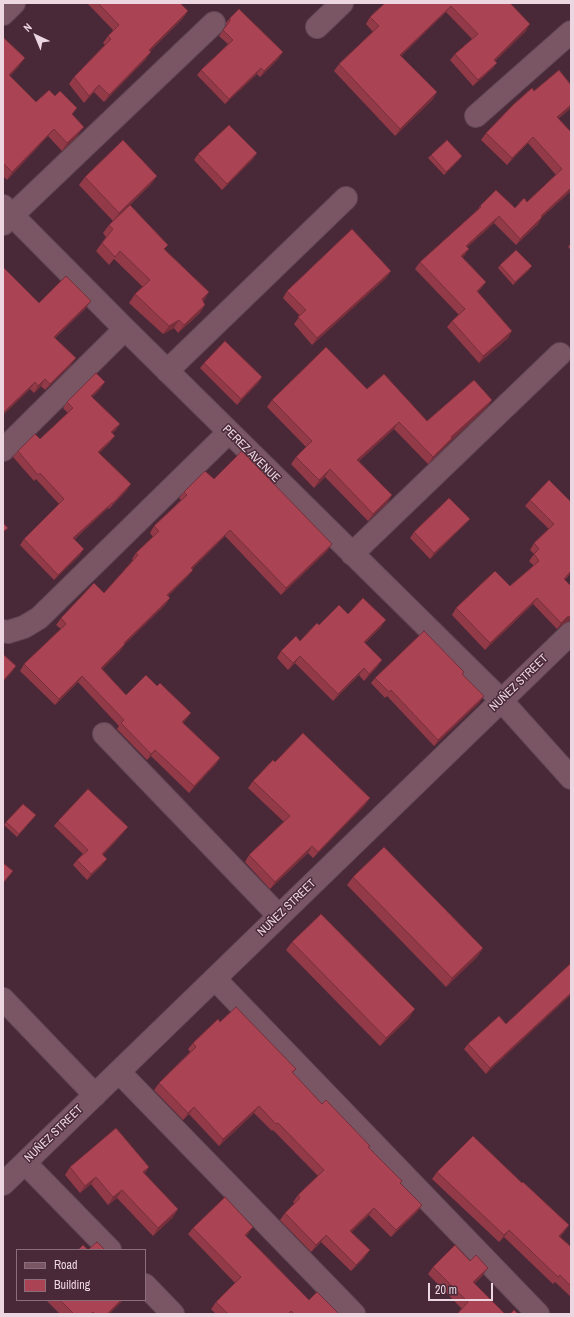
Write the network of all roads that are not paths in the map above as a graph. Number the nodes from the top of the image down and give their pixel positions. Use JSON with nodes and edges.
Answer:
{"nodes":[{"id":1,"x":14,"y":3,"type":"edge"},
{"id":2,"x":342,"y":3,"type":"edge"},
{"id":3,"x":3,"y":14,"type":"edge"},
{"id":4,"x":214,"y":23,"type":"dead end"},
{"id":5,"x":317,"y":27,"type":"dead end"},
{"id":6,"x":571,"y":32,"type":"edge"},
{"id":7,"x":476,"y":116,"type":"dead end"},
{"id":8,"x":346,"y":198,"type":"dead end"},
{"id":9,"x":6,"y":215,"type":"edge"},
{"id":10,"x":125,"y":329,"type":"junction"},
{"id":11,"x":560,"y":354,"type":"dead end"},
{"id":12,"x":167,"y":371,"type":"junction"},
{"id":13,"x":229,"y":432,"type":"junction"},
{"id":14,"x":3,"y":450,"type":"edge"},
{"id":15,"x":352,"y":554,"type":"junction"},
{"id":16,"x":3,"y":631,"type":"edge"},
{"id":17,"x":571,"y":633,"type":"edge"},
{"id":18,"x":500,"y":700,"type":"junction"},
{"id":19,"x":104,"y":734,"type":"dead end"},
{"id":20,"x":571,"y":778,"type":"edge"},
{"id":21,"x":279,"y":916,"type":"junction"},
{"id":22,"x":215,"y":979,"type":"junction"},
{"id":23,"x":3,"y":999,"type":"edge"},
{"id":24,"x":119,"y":1072,"type":"junction"},
{"id":25,"x":95,"y":1095,"type":"junction"},
{"id":26,"x":25,"y":1163,"type":"junction"},
{"id":27,"x":3,"y":1184,"type":"edge"},
{"id":28,"x":109,"y":1249,"type":"edge"},
{"id":29,"x":146,"y":1286,"type":"edge"},
{"id":30,"x":173,"y":1314,"type":"edge"},
{"id":31,"x":354,"y":1314,"type":"edge"},
{"id":32,"x":538,"y":1314,"type":"edge"}],
"edges":[{"from":1,"to":3,"type":"street"},
{"from":2,"to":5,"type":"street"},
{"from":4,"to":9,"type":"street"},
{"from":6,"to":7,"type":"street"},
{"from":8,"to":12,"type":"street"},
{"from":9,"to":10,"type":"street","name":"PEREZ AVENUE"},
{"from":10,"to":12,"type":"street","name":"PEREZ AVENUE"},
{"from":10,"to":14,"type":"street"},
{"from":11,"to":15,"type":"street"},
{"from":12,"to":13,"type":"street","name":"PEREZ AVENUE"},
{"from":13,"to":15,"type":"street","name":"PEREZ AVENUE"},
{"from":13,"to":16,"type":"street"},
{"from":15,"to":18,"type":"street","name":"PEREZ AVENUE"},
{"from":17,"to":18,"type":"street","name":"NUÑEZ STREET"},
{"from":18,"to":20,"type":"street","name":"PEREZ AVENUE"},
{"from":18,"to":21,"type":"street","name":"NUÑEZ STREET"},
{"from":19,"to":21,"type":"street"},
{"from":21,"to":22,"type":"street","name":"NUÑEZ STREET"},
{"from":22,"to":24,"type":"street","name":"NUÑEZ STREET"},
{"from":22,"to":32,"type":"street"},
{"from":23,"to":25,"type":"street"},
{"from":24,"to":25,"type":"street","name":"NUÑEZ STREET"},
{"from":24,"to":31,"type":"street"},
{"from":25,"to":26,"type":"street","name":"NUÑEZ STREET"},
{"from":26,"to":27,"type":"street","name":"NUÑEZ STREET"},
{"from":26,"to":28,"type":"street"},
{"from":29,"to":30,"type":"street"}]}
